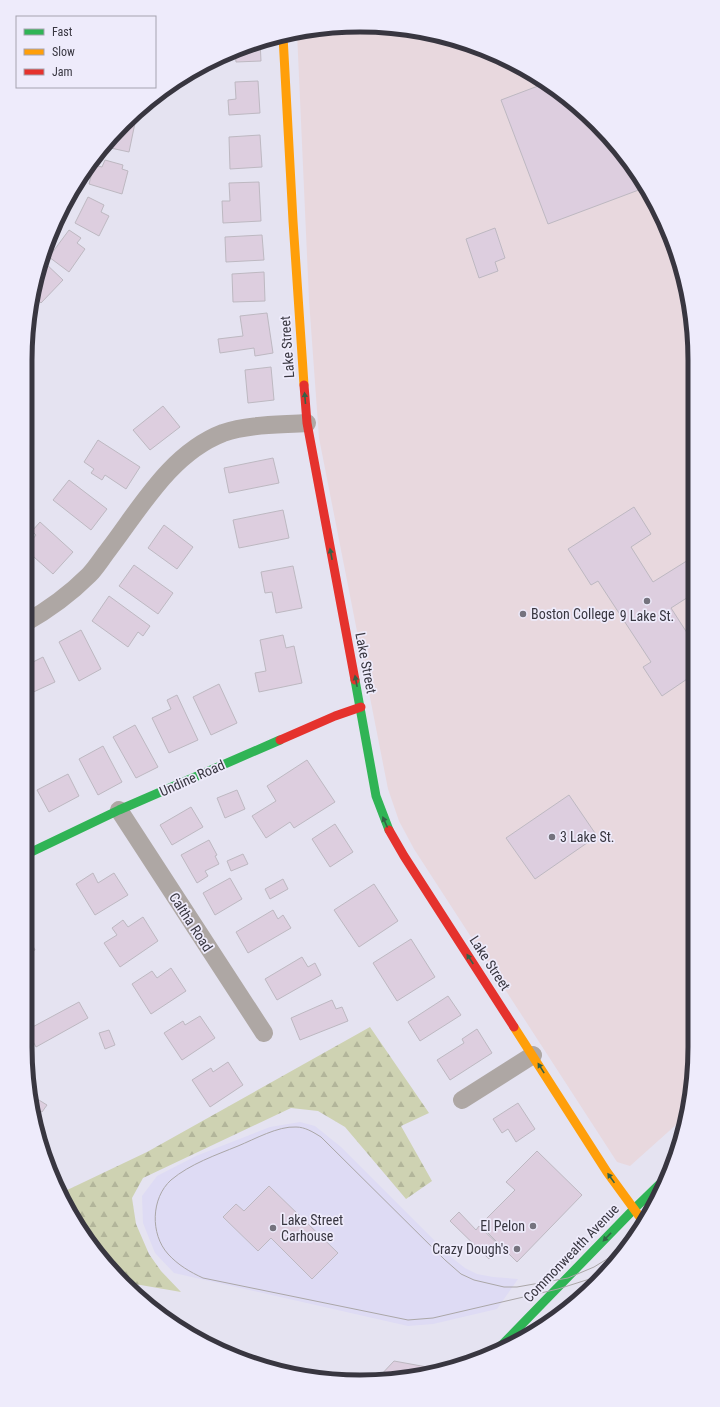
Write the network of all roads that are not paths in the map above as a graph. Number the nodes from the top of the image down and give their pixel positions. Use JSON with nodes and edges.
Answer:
{"nodes":[{"id":1,"x":283,"y":41,"type":"edge"},
{"id":2,"x":307,"y":423,"type":"junction"},
{"id":3,"x":32,"y":619,"type":"edge"},
{"id":4,"x":361,"y":707,"type":"junction"},
{"id":5,"x":119,"y":810,"type":"junction"},
{"id":6,"x":32,"y":852,"type":"edge"},
{"id":7,"x":264,"y":1033,"type":"dead end"},
{"id":8,"x":532,"y":1055,"type":"junction"},
{"id":9,"x":462,"y":1100,"type":"dead end"},
{"id":10,"x":656,"y":1188,"type":"edge"},
{"id":11,"x":634,"y":1209,"type":"junction"},
{"id":12,"x":640,"y":1217,"type":"edge"},
{"id":13,"x":517,"y":1335,"type":"edge"}],
"edges":[{"from":2,"to":1,"type":"street","name":"Lake Street","one_way":true},
{"from":2,"to":3,"type":"street"},
{"from":4,"to":2,"type":"street","name":"Lake Street","one_way":true},
{"from":4,"to":5,"type":"street","name":"Undine Road"},
{"from":8,"to":4,"type":"street","name":"Lake Street","one_way":true},
{"from":5,"to":6,"type":"street","name":"Undine Road"},
{"from":5,"to":7,"type":"street","name":"Caltha Road"},
{"from":8,"to":9,"type":"street"},
{"from":11,"to":8,"type":"street","name":"Lake Street","one_way":true},
{"from":10,"to":11,"type":"street","name":"Commonwealth Avenue"},
{"from":11,"to":12,"type":"street","name":"Lake Street"},
{"from":11,"to":13,"type":"street","name":"Commonwealth Avenue","one_way":true}]}
